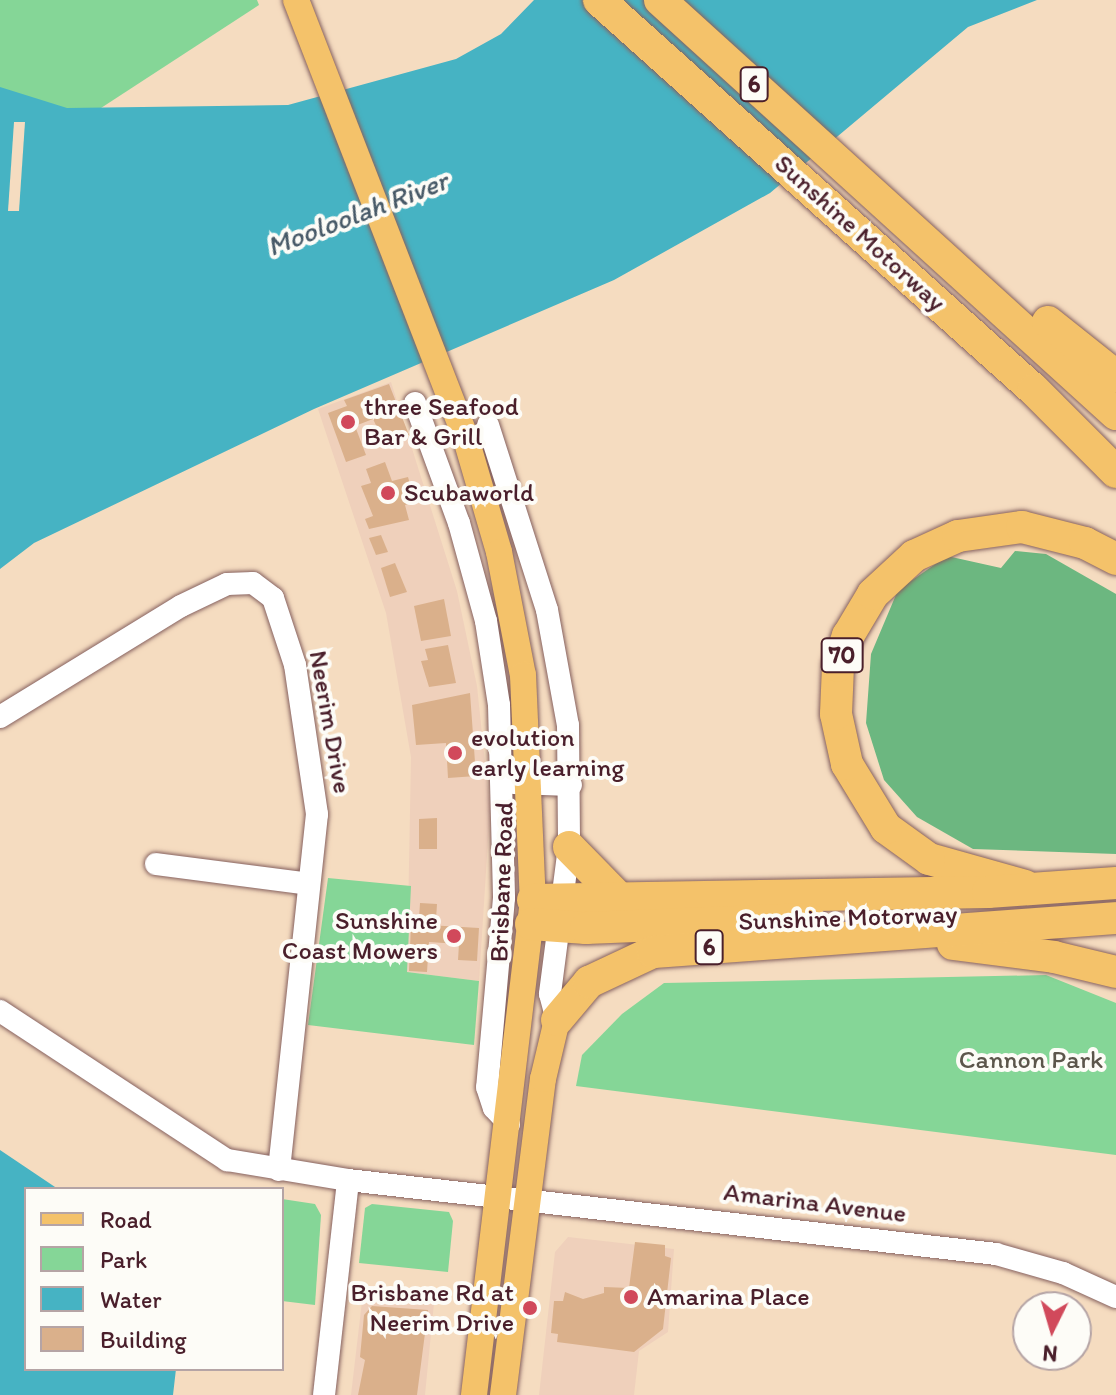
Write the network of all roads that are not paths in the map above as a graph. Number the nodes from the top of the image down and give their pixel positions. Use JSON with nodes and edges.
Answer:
{"nodes":[{"id":1,"x":296,"y":0,"type":"edge"},
{"id":2,"x":599,"y":0,"type":"edge"},
{"id":3,"x":660,"y":0,"type":"edge"},
{"id":4,"x":979,"y":285,"type":"junction"},
{"id":5,"x":1116,"y":376,"type":"edge"},
{"id":6,"x":415,"y":403,"type":"dead end"},
{"id":7,"x":1116,"y":414,"type":"edge"},
{"id":8,"x":488,"y":425,"type":"dead end"},
{"id":9,"x":1116,"y":472,"type":"edge"},
{"id":10,"x":1116,"y":559,"type":"edge"},
{"id":11,"x":559,"y":666,"type":"junction"},
{"id":12,"x":523,"y":675,"type":"junction"},
{"id":13,"x":0,"y":717,"type":"edge"},
{"id":14,"x":504,"y":783,"type":"junction"},
{"id":15,"x":532,"y":783,"type":"junction"},
{"id":16,"x":571,"y":785,"type":"junction"},
{"id":17,"x":569,"y":847,"type":"junction"},
{"id":18,"x":156,"y":864,"type":"dead end"},
{"id":19,"x":1116,"y":883,"type":"edge"},
{"id":20,"x":309,"y":884,"type":"junction"},
{"id":21,"x":1025,"y":886,"type":"junction"},
{"id":22,"x":620,"y":899,"type":"junction"},
{"id":23,"x":1116,"y":906,"type":"edge"},
{"id":24,"x":546,"y":913,"type":"junction"},
{"id":25,"x":1116,"y":918,"type":"edge"},
{"id":26,"x":887,"y":937,"type":"junction"},
{"id":27,"x":1116,"y":972,"type":"edge"},
{"id":28,"x":0,"y":1011,"type":"edge"},
{"id":29,"x":557,"y":1020,"type":"junction"},
{"id":30,"x":509,"y":1124,"type":"junction"},
{"id":31,"x":279,"y":1170,"type":"junction"},
{"id":32,"x":348,"y":1180,"type":"junction"},
{"id":33,"x":501,"y":1196,"type":"junction"},
{"id":34,"x":528,"y":1198,"type":"junction"},
{"id":35,"x":1116,"y":1297,"type":"edge"},
{"id":36,"x":324,"y":1395,"type":"edge"},
{"id":37,"x":474,"y":1395,"type":"edge"},
{"id":38,"x":503,"y":1395,"type":"edge"}],
"edges":[{"from":1,"to":12,"type":"main road","name":"Brisbane Road"},
{"from":2,"to":9,"type":"highway","name":"Sunshine Motorway"},
{"from":3,"to":4,"type":"highway","name":"Sunshine Motorway","number":"6"},
{"from":4,"to":5,"type":"highway","number":"6"},
{"from":4,"to":7,"type":"highway","name":"Sunshine Motorway"},
{"from":6,"to":14,"type":"street","name":"Brisbane Road"},
{"from":8,"to":11,"type":"street","name":"Brisbane Road"},
{"from":10,"to":21,"type":"highway","number":"70"},
{"from":11,"to":12,"type":"street"},
{"from":11,"to":16,"type":"street","name":"Brisbane Road"},
{"from":12,"to":15,"type":"main road","name":"Brisbane Road"},
{"from":13,"to":20,"type":"street","name":"Neerim Drive"},
{"from":14,"to":15,"type":"street"},
{"from":14,"to":30,"type":"street","name":"Brisbane Road"},
{"from":15,"to":16,"type":"street"},
{"from":15,"to":24,"type":"main road","name":"Brisbane Road"},
{"from":16,"to":17,"type":"street","name":"Brisbane Road"},
{"from":17,"to":22,"type":"highway"},
{"from":17,"to":24,"type":"street","name":"Brisbane Road"},
{"from":18,"to":20,"type":"street"},
{"from":19,"to":21,"type":"highway","name":"Sunshine Motorway","number":"70"},
{"from":20,"to":31,"type":"street","name":"Neerim Drive"},
{"from":21,"to":22,"type":"highway","name":"Sunshine Motorway"},
{"from":22,"to":24,"type":"highway","name":"Sunshine Motorway"},
{"from":23,"to":24,"type":"highway","name":"Sunshine Motorway"},
{"from":24,"to":29,"type":"street","name":"Brisbane Road"},
{"from":24,"to":30,"type":"main road","name":"Brisbane Road"},
{"from":25,"to":26,"type":"highway","number":"6"},
{"from":26,"to":27,"type":"highway"},
{"from":26,"to":29,"type":"highway","number":"6"},
{"from":28,"to":31,"type":"street"},
{"from":29,"to":34,"type":"main road","name":"Brisbane Road","number":"6"},
{"from":30,"to":33,"type":"main road","name":"Brisbane Road"},
{"from":31,"to":32,"type":"street"},
{"from":32,"to":33,"type":"street"},
{"from":32,"to":36,"type":"street"},
{"from":33,"to":34,"type":"street","name":"Amarina Avenue"},
{"from":33,"to":37,"type":"main road","name":"Brisbane Road"},
{"from":34,"to":35,"type":"street","name":"Amarina Avenue"},
{"from":34,"to":38,"type":"main road","name":"Brisbane Road","number":"6"}]}
